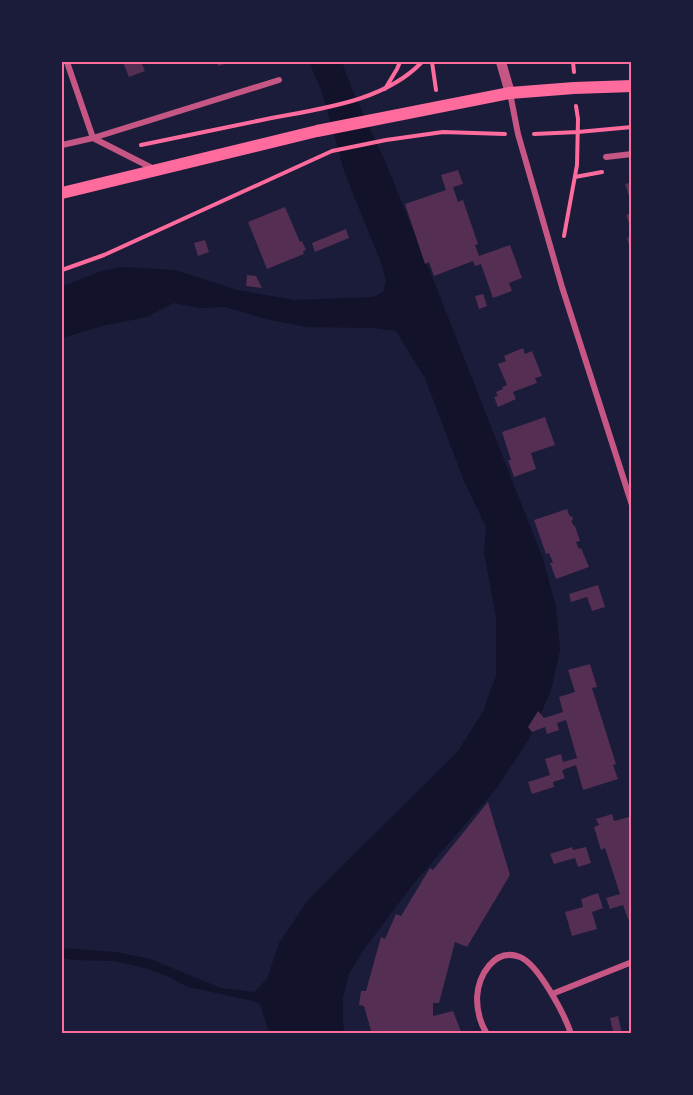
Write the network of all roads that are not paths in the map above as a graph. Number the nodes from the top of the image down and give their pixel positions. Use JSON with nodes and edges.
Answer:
{"nodes":[{"id":1,"x":67,"y":62,"type":"edge"},
{"id":2,"x":501,"y":62,"type":"edge"},
{"id":3,"x":279,"y":80,"type":"dead end"},
{"id":4,"x":632,"y":86,"type":"edge"},
{"id":5,"x":510,"y":93,"type":"junction"},
{"id":6,"x":93,"y":138,"type":"junction"},
{"id":7,"x":62,"y":145,"type":"edge"},
{"id":8,"x":632,"y":154,"type":"edge"},
{"id":9,"x":606,"y":157,"type":"road end"},
{"id":10,"x":156,"y":170,"type":"junction"},
{"id":11,"x":62,"y":194,"type":"edge"},
{"id":12,"x":632,"y":505,"type":"edge"},
{"id":13,"x":632,"y":962,"type":"edge"},
{"id":14,"x":552,"y":994,"type":"junction"},
{"id":15,"x":487,"y":1034,"type":"edge"},
{"id":16,"x":572,"y":1034,"type":"edge"}],
"edges":[{"from":1,"to":6,"type":"street"},
{"from":2,"to":5,"type":"street"},
{"from":3,"to":6,"type":"street"},
{"from":4,"to":5,"type":"main road"},
{"from":5,"to":10,"type":"main road"},
{"from":5,"to":12,"type":"street"},
{"from":6,"to":7,"type":"street"},
{"from":6,"to":10,"type":"street"},
{"from":8,"to":9,"type":"street"},
{"from":10,"to":11,"type":"main road"},
{"from":13,"to":14,"type":"street"},
{"from":14,"to":15,"type":"street"},
{"from":14,"to":16,"type":"street"}]}
